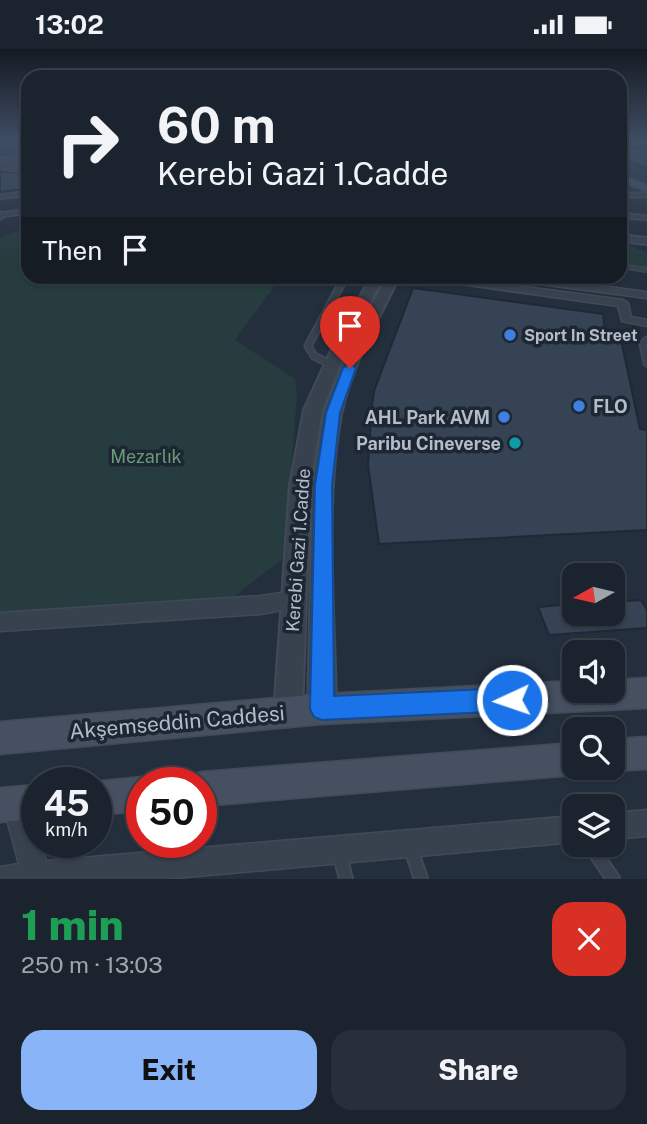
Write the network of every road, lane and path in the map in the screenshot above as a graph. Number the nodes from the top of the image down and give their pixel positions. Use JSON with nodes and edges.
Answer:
{"nodes":[{"id":1,"x":21,"y":194,"type":"edge"},
{"id":2,"x":627,"y":195,"type":"edge"},
{"id":3,"x":647,"y":195,"type":"edge"},
{"id":4,"x":0,"y":198,"type":"edge"},
{"id":5,"x":21,"y":212,"type":"edge"},
{"id":6,"x":1,"y":215,"type":"edge"},
{"id":7,"x":627,"y":216,"type":"edge"},
{"id":8,"x":647,"y":218,"type":"edge"},
{"id":9,"x":627,"y":238,"type":"edge"},
{"id":10,"x":647,"y":239,"type":"edge"},
{"id":11,"x":627,"y":240,"type":"edge"},
{"id":12,"x":647,"y":247,"type":"edge"},
{"id":13,"x":627,"y":267,"type":"edge"},
{"id":14,"x":647,"y":270,"type":"edge"},
{"id":15,"x":341,"y":284,"type":"edge"},
{"id":16,"x":382,"y":284,"type":"edge"},
{"id":17,"x":383,"y":284,"type":"edge"},
{"id":18,"x":483,"y":284,"type":"edge"},
{"id":19,"x":562,"y":284,"type":"edge"},
{"id":20,"x":647,"y":295,"type":"edge"},
{"id":21,"x":647,"y":323,"type":"edge"},
{"id":22,"x":647,"y":340,"type":"edge"},
{"id":23,"x":647,"y":363,"type":"edge"},
{"id":24,"x":332,"y":365,"type":"junction"},
{"id":25,"x":294,"y":600,"type":"junction"},
{"id":26,"x":0,"y":622,"type":"edge"},
{"id":27,"x":647,"y":693,"type":"edge"},
{"id":28,"x":322,"y":709,"type":"junction"},
{"id":29,"x":288,"y":713,"type":"junction"},
{"id":30,"x":0,"y":738,"type":"edge"},
{"id":31,"x":647,"y":753,"type":"edge"},
{"id":32,"x":625,"y":754,"type":"edge"},
{"id":33,"x":562,"y":760,"type":"edge"},
{"id":34,"x":217,"y":788,"type":"edge"},
{"id":35,"x":18,"y":804,"type":"edge"},
{"id":36,"x":647,"y":823,"type":"edge"},
{"id":37,"x":625,"y":825,"type":"edge"},
{"id":38,"x":562,"y":830,"type":"edge"},
{"id":39,"x":410,"y":844,"type":"junction"},
{"id":40,"x":338,"y":850,"type":"junction"},
{"id":41,"x":598,"y":857,"type":"edge"},
{"id":42,"x":37,"y":878,"type":"edge"},
{"id":43,"x":6,"y":879,"type":"edge"},
{"id":44,"x":346,"y":879,"type":"edge"},
{"id":45,"x":421,"y":879,"type":"edge"},
{"id":46,"x":613,"y":879,"type":"edge"}],
"edges":[{"from":1,"to":4,"type":"street"},
{"from":2,"to":3,"type":"street"},
{"from":4,"to":6,"type":"street"},
{"from":5,"to":6,"type":"street"},
{"from":7,"to":8,"type":"street"},
{"from":9,"to":10,"type":"street"},
{"from":11,"to":12,"type":"street"},
{"from":13,"to":14,"type":"lane"},
{"from":15,"to":24,"type":"lane"},
{"from":16,"to":24,"type":"street","name":"Kerebi Gazi 1.Cadde"},
{"from":17,"to":28,"type":"street","name":"Kerebi Gazi 1.Cadde"},
{"from":18,"to":21,"type":"street"},
{"from":19,"to":20,"type":"lane"},
{"from":22,"to":23,"type":"lane"},
{"from":24,"to":25,"type":"street","name":"Kerebi Gazi 1.Cadde"},
{"from":25,"to":26,"type":"street"},
{"from":25,"to":29,"type":"street","name":"Kerebi Gazi 1.Cadde"},
{"from":27,"to":28,"type":"main road","name":"Akşemseddin Caddesi"},
{"from":28,"to":29,"type":"main road","name":"Akşemseddin Caddesi"},
{"from":29,"to":30,"type":"main road","name":"Akşemseddin Caddesi"},
{"from":31,"to":32,"type":"main road"},
{"from":33,"to":34,"type":"main road"},
{"from":35,"to":42,"type":"street"},
{"from":36,"to":37,"type":"street"},
{"from":38,"to":39,"type":"street"},
{"from":39,"to":40,"type":"street"},
{"from":39,"to":45,"type":"lane"},
{"from":40,"to":42,"type":"street"},
{"from":40,"to":44,"type":"lane"},
{"from":41,"to":46,"type":"lane"},
{"from":42,"to":43,"type":"street"}]}
